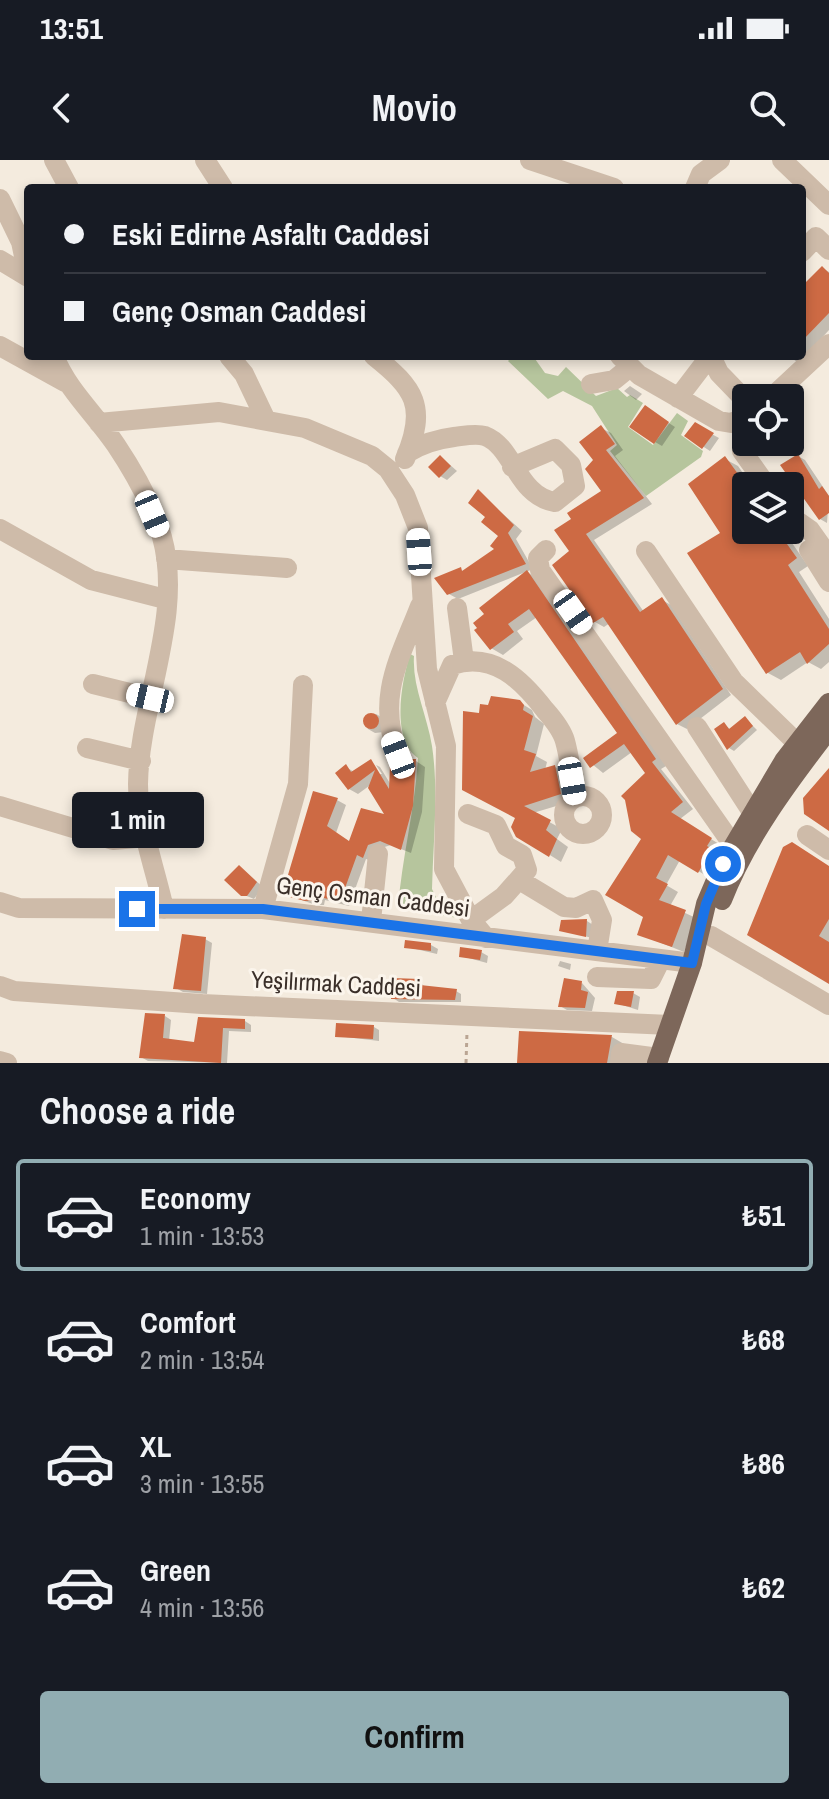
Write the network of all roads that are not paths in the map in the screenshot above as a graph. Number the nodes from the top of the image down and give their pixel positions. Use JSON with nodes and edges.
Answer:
{"nodes":[{"id":1,"x":54,"y":160,"type":"edge"},
{"id":2,"x":205,"y":160,"type":"edge"},
{"id":3,"x":530,"y":160,"type":"edge"},
{"id":4,"x":720,"y":160,"type":"edge"},
{"id":5,"x":782,"y":160,"type":"edge"},
{"id":6,"x":695,"y":174,"type":"edge"},
{"id":7,"x":67,"y":184,"type":"edge"},
{"id":8,"x":220,"y":184,"type":"edge"},
{"id":9,"x":602,"y":184,"type":"edge"},
{"id":10,"x":0,"y":199,"type":"edge"},
{"id":11,"x":829,"y":205,"type":"edge"},
{"id":12,"x":806,"y":248,"type":"edge"},
{"id":13,"x":829,"y":250,"type":"edge"},
{"id":14,"x":24,"y":257,"type":"edge"},
{"id":15,"x":0,"y":260,"type":"edge"},
{"id":16,"x":24,"y":274,"type":"edge"},
{"id":17,"x":829,"y":344,"type":"edge"},
{"id":18,"x":0,"y":346,"type":"edge"},
{"id":19,"x":24,"y":359,"type":"edge"},
{"id":20,"x":25,"y":360,"type":"edge"},
{"id":21,"x":56,"y":360,"type":"edge"},
{"id":22,"x":232,"y":360,"type":"edge"},
{"id":23,"x":379,"y":360,"type":"edge"},
{"id":24,"x":708,"y":360,"type":"edge"},
{"id":25,"x":713,"y":360,"type":"edge"},
{"id":26,"x":625,"y":361,"type":"edge"},
{"id":27,"x":65,"y":382,"type":"junction"},
{"id":28,"x":591,"y":384,"type":"dead end"},
{"id":29,"x":786,"y":384,"type":"edge"},
{"id":30,"x":732,"y":386,"type":"edge"},
{"id":31,"x":678,"y":398,"type":"junction"},
{"id":32,"x":266,"y":420,"type":"junction"},
{"id":33,"x":99,"y":423,"type":"junction"},
{"id":34,"x":732,"y":423,"type":"edge"},
{"id":35,"x":407,"y":453,"type":"junction"},
{"id":36,"x":512,"y":467,"type":"dead end"},
{"id":37,"x":395,"y":480,"type":"junction"},
{"id":38,"x":804,"y":526,"type":"edge"},
{"id":39,"x":0,"y":529,"type":"edge"},
{"id":40,"x":546,"y":550,"type":"dead end"},
{"id":41,"x":809,"y":550,"type":"dead end"},
{"id":42,"x":646,"y":551,"type":"dead end"},
{"id":43,"x":829,"y":557,"type":"edge"},
{"id":44,"x":166,"y":559,"type":"junction"},
{"id":45,"x":287,"y":568,"type":"dead end"},
{"id":46,"x":829,"y":582,"type":"edge"},
{"id":47,"x":165,"y":599,"type":"junction"},
{"id":48,"x":423,"y":599,"type":"junction"},
{"id":49,"x":457,"y":608,"type":"dead end"},
{"id":50,"x":464,"y":661,"type":"junction"},
{"id":51,"x":93,"y":684,"type":"dead end"},
{"id":52,"x":303,"y":685,"type":"dead end"},
{"id":53,"x":150,"y":698,"type":"junction"},
{"id":54,"x":829,"y":704,"type":"edge"},
{"id":55,"x":434,"y":707,"type":"junction"},
{"id":56,"x":697,"y":727,"type":"dead end"},
{"id":57,"x":829,"y":729,"type":"edge"},
{"id":58,"x":797,"y":743,"type":"junction"},
{"id":59,"x":87,"y":748,"type":"dead end"},
{"id":60,"x":398,"y":755,"type":"dead end"},
{"id":61,"x":141,"y":761,"type":"junction"},
{"id":62,"x":575,"y":797,"type":"dead end"},
{"id":63,"x":0,"y":806,"type":"edge"},
{"id":64,"x":752,"y":812,"type":"junction"},
{"id":65,"x":468,"y":814,"type":"dead end"},
{"id":66,"x":807,"y":835,"type":"dead end"},
{"id":67,"x":148,"y":837,"type":"junction"},
{"id":68,"x":733,"y":845,"type":"junction"},
{"id":69,"x":829,"y":850,"type":"edge"},
{"id":70,"x":378,"y":854,"type":"dead end"},
{"id":71,"x":521,"y":881,"type":"junction"},
{"id":72,"x":0,"y":902,"type":"edge"},
{"id":73,"x":164,"y":909,"type":"junction"},
{"id":74,"x":263,"y":909,"type":"junction"},
{"id":75,"x":471,"y":920,"type":"junction"},
{"id":76,"x":371,"y":921,"type":"junction"},
{"id":77,"x":711,"y":936,"type":"junction"},
{"id":78,"x":486,"y":938,"type":"junction"},
{"id":79,"x":597,"y":951,"type":"junction"},
{"id":80,"x":661,"y":959,"type":"junction"},
{"id":81,"x":692,"y":963,"type":"junction"},
{"id":82,"x":597,"y":977,"type":"dead end"},
{"id":83,"x":0,"y":986,"type":"edge"},
{"id":84,"x":829,"y":1005,"type":"edge"},
{"id":85,"x":670,"y":1025,"type":"junction"},
{"id":86,"x":658,"y":1060,"type":"edge"},
{"id":87,"x":0,"y":1061,"type":"edge"},
{"id":88,"x":7,"y":1063,"type":"edge"},
{"id":89,"x":620,"y":1063,"type":"edge"}],
"edges":[{"from":1,"to":7,"type":"street"},
{"from":2,"to":8,"type":"street"},
{"from":3,"to":9,"type":"street"},
{"from":4,"to":6,"type":"street"},
{"from":5,"to":11,"type":"street"},
{"from":10,"to":14,"type":"street"},
{"from":12,"to":13,"type":"street"},
{"from":15,"to":16,"type":"street"},
{"from":17,"to":29,"type":"street"},
{"from":18,"to":19,"type":"street"},
{"from":20,"to":27,"type":"street"},
{"from":21,"to":27,"type":"street"},
{"from":22,"to":32,"type":"street"},
{"from":23,"to":35,"type":"street"},
{"from":24,"to":31,"type":"street"},
{"from":25,"to":30,"type":"street"},
{"from":26,"to":28,"type":"street"},
{"from":26,"to":31,"type":"street"},
{"from":27,"to":33,"type":"street"},
{"from":31,"to":34,"type":"street"},
{"from":32,"to":33,"type":"street"},
{"from":32,"to":37,"type":"street"},
{"from":33,"to":44,"type":"street"},
{"from":35,"to":36,"type":"street"},
{"from":35,"to":37,"type":"street"},
{"from":37,"to":48,"type":"street"},
{"from":38,"to":43,"type":"street"},
{"from":39,"to":47,"type":"street"},
{"from":40,"to":68,"type":"street"},
{"from":41,"to":46,"type":"street"},
{"from":42,"to":58,"type":"street"},
{"from":44,"to":45,"type":"street"},
{"from":44,"to":47,"type":"street"},
{"from":47,"to":53,"type":"street"},
{"from":48,"to":55,"type":"street"},
{"from":48,"to":60,"type":"street"},
{"from":49,"to":50,"type":"street"},
{"from":50,"to":55,"type":"street"},
{"from":50,"to":62,"type":"street"},
{"from":51,"to":53,"type":"street"},
{"from":52,"to":74,"type":"street"},
{"from":53,"to":61,"type":"street"},
{"from":54,"to":58,"type":"main road"},
{"from":55,"to":75,"type":"street"},
{"from":56,"to":64,"type":"street"},
{"from":57,"to":77,"type":"main road"},
{"from":58,"to":64,"type":"main road"},
{"from":59,"to":61,"type":"street"},
{"from":61,"to":67,"type":"street"},
{"from":63,"to":67,"type":"street"},
{"from":64,"to":68,"type":"main road"},
{"from":65,"to":71,"type":"street"},
{"from":66,"to":69,"type":"street"},
{"from":67,"to":73,"type":"street"},
{"from":68,"to":81,"type":"main road"},
{"from":70,"to":76,"type":"street"},
{"from":71,"to":75,"type":"street"},
{"from":71,"to":79,"type":"street"},
{"from":72,"to":73,"type":"street","name":"Genç Osman Caddesi"},
{"from":73,"to":74,"type":"street","name":"Genç Osman Caddesi"},
{"from":74,"to":76,"type":"street","name":"Genç Osman Caddesi"},
{"from":75,"to":78,"type":"street"},
{"from":76,"to":78,"type":"street","name":"Genç Osman Caddesi"},
{"from":77,"to":81,"type":"main road"},
{"from":77,"to":84,"type":"street"},
{"from":78,"to":79,"type":"street","name":"Genç Osman Caddesi"},
{"from":79,"to":80,"type":"street","name":"Genç Osman Caddesi"},
{"from":80,"to":81,"type":"street","name":"Genç Osman Caddesi"},
{"from":80,"to":82,"type":"street"},
{"from":81,"to":85,"type":"main road"},
{"from":83,"to":85,"type":"street","name":"Yeşilırmak Caddesi"},
{"from":85,"to":86,"type":"main road"},
{"from":86,"to":89,"type":"street"},
{"from":87,"to":88,"type":"street"}]}
